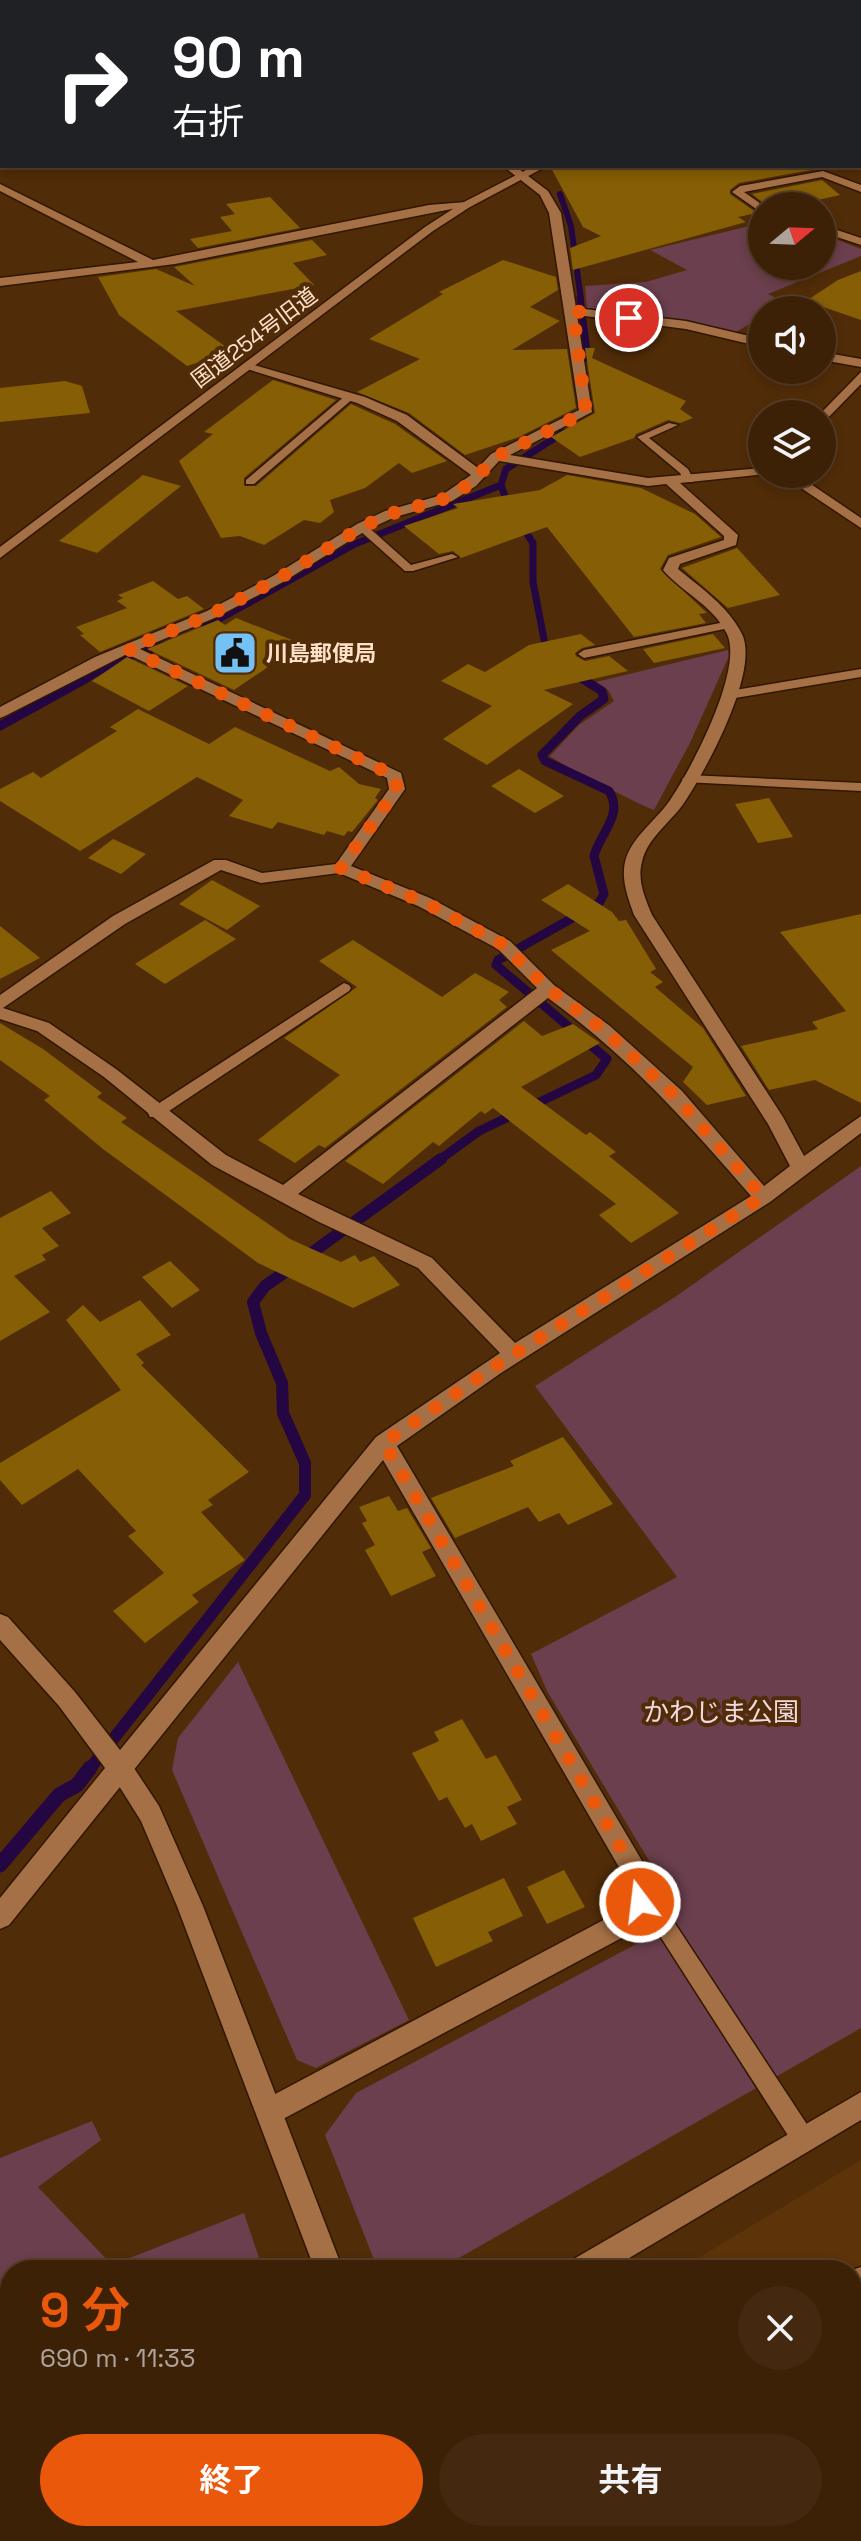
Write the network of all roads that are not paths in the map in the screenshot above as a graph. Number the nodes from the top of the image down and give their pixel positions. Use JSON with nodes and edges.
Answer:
{"nodes":[{"id":1,"x":511,"y":168,"type":"edge"},
{"id":2,"x":538,"y":168,"type":"edge"},
{"id":3,"x":522,"y":175,"type":"junction"},
{"id":4,"x":0,"y":187,"type":"edge"},
{"id":5,"x":861,"y":189,"type":"edge"},
{"id":6,"x":748,"y":200,"type":"edge"},
{"id":7,"x":466,"y":205,"type":"junction"},
{"id":8,"x":836,"y":233,"type":"edge"},
{"id":9,"x":861,"y":242,"type":"edge"},
{"id":10,"x":151,"y":264,"type":"junction"},
{"id":11,"x":0,"y":282,"type":"edge"},
{"id":12,"x":573,"y":311,"type":"junction"},
{"id":13,"x":748,"y":340,"type":"edge"},
{"id":14,"x":836,"y":359,"type":"edge"},
{"id":15,"x":861,"y":363,"type":"edge"},
{"id":16,"x":251,"y":366,"type":"junction"},
{"id":17,"x":861,"y":376,"type":"edge"},
{"id":18,"x":350,"y":397,"type":"junction"},
{"id":19,"x":836,"y":404,"type":"edge"},
{"id":20,"x":673,"y":425,"type":"dead end"},
{"id":21,"x":496,"y":457,"type":"junction"},
{"id":22,"x":748,"y":474,"type":"edge"},
{"id":23,"x":479,"y":475,"type":"junction"},
{"id":24,"x":689,"y":480,"type":"junction"},
{"id":25,"x":250,"y":482,"type":"dead end"},
{"id":26,"x":671,"y":482,"type":"junction"},
{"id":27,"x":808,"y":488,"type":"edge"},
{"id":28,"x":861,"y":524,"type":"edge"},
{"id":29,"x":362,"y":527,"type":"junction"},
{"id":30,"x":0,"y":554,"type":"edge"},
{"id":31,"x":452,"y":557,"type":"dead end"},
{"id":32,"x":730,"y":625,"type":"junction"},
{"id":33,"x":128,"y":649,"type":"junction"},
{"id":34,"x":584,"y":654,"type":"dead end"},
{"id":35,"x":861,"y":673,"type":"edge"},
{"id":36,"x":729,"y":695,"type":"junction"},
{"id":37,"x":0,"y":713,"type":"edge"},
{"id":38,"x":688,"y":779,"type":"junction"},
{"id":39,"x":861,"y":787,"type":"edge"},
{"id":40,"x":341,"y":868,"type":"junction"},
{"id":41,"x":344,"y":988,"type":"dead end"},
{"id":42,"x":548,"y":989,"type":"junction"},
{"id":43,"x":0,"y":1003,"type":"edge"},
{"id":44,"x":0,"y":1013,"type":"edge"},
{"id":45,"x":155,"y":1113,"type":"junction"},
{"id":46,"x":861,"y":1123,"type":"edge"},
{"id":47,"x":802,"y":1170,"type":"junction"},
{"id":48,"x":285,"y":1194,"type":"junction"},
{"id":49,"x":763,"y":1197,"type":"junction"},
{"id":50,"x":515,"y":1356,"type":"junction"},
{"id":51,"x":384,"y":1443,"type":"junction"},
{"id":52,"x":0,"y":1624,"type":"edge"},
{"id":53,"x":121,"y":1770,"type":"junction"},
{"id":54,"x":640,"y":1902,"type":"junction"},
{"id":55,"x":0,"y":1917,"type":"edge"},
{"id":56,"x":861,"y":2105,"type":"edge"},
{"id":57,"x":270,"y":2112,"type":"junction"},
{"id":58,"x":804,"y":2140,"type":"junction"},
{"id":59,"x":325,"y":2260,"type":"edge"},
{"id":60,"x":599,"y":2260,"type":"edge"}],
"edges":[{"from":1,"to":3,"type":"street"},
{"from":2,"to":3,"type":"street","name":"国道254号旧道"},
{"from":3,"to":7,"type":"street","name":"国道254号旧道"},
{"from":3,"to":12,"type":"street"},
{"from":4,"to":10,"type":"street"},
{"from":5,"to":6,"type":"street"},
{"from":7,"to":10,"type":"street"},
{"from":7,"to":16,"type":"street","name":"国道254号旧道"},
{"from":8,"to":9,"type":"street"},
{"from":10,"to":11,"type":"street"},
{"from":12,"to":13,"type":"street"},
{"from":12,"to":21,"type":"street"},
{"from":14,"to":15,"type":"street"},
{"from":16,"to":18,"type":"street"},
{"from":16,"to":30,"type":"street","name":"国道254号旧道"},
{"from":17,"to":19,"type":"street"},
{"from":18,"to":23,"type":"street"},
{"from":18,"to":25,"type":"lane"},
{"from":20,"to":24,"type":"lane"},
{"from":21,"to":23,"type":"street"},
{"from":21,"to":26,"type":"street"},
{"from":22,"to":24,"type":"street"},
{"from":23,"to":29,"type":"street"},
{"from":24,"to":26,"type":"street"},
{"from":26,"to":32,"type":"street"},
{"from":27,"to":28,"type":"street"},
{"from":29,"to":31,"type":"lane"},
{"from":29,"to":33,"type":"street"},
{"from":32,"to":34,"type":"lane"},
{"from":32,"to":36,"type":"street"},
{"from":33,"to":37,"type":"street"},
{"from":33,"to":40,"type":"street"},
{"from":35,"to":36,"type":"lane"},
{"from":36,"to":38,"type":"street"},
{"from":38,"to":39,"type":"lane"},
{"from":38,"to":47,"type":"street"},
{"from":40,"to":42,"type":"street"},
{"from":40,"to":43,"type":"street"},
{"from":41,"to":45,"type":"lane"},
{"from":42,"to":48,"type":"street"},
{"from":42,"to":49,"type":"street"},
{"from":44,"to":45,"type":"street"},
{"from":45,"to":48,"type":"street"},
{"from":46,"to":47,"type":"street"},
{"from":47,"to":49,"type":"street"},
{"from":48,"to":50,"type":"street"},
{"from":49,"to":50,"type":"street"},
{"from":50,"to":51,"type":"street"},
{"from":51,"to":53,"type":"street"},
{"from":51,"to":54,"type":"street"},
{"from":52,"to":53,"type":"street"},
{"from":53,"to":55,"type":"street"},
{"from":53,"to":57,"type":"street"},
{"from":54,"to":57,"type":"street"},
{"from":54,"to":58,"type":"lane"},
{"from":56,"to":58,"type":"street"},
{"from":57,"to":59,"type":"street"},
{"from":58,"to":60,"type":"street"}]}
